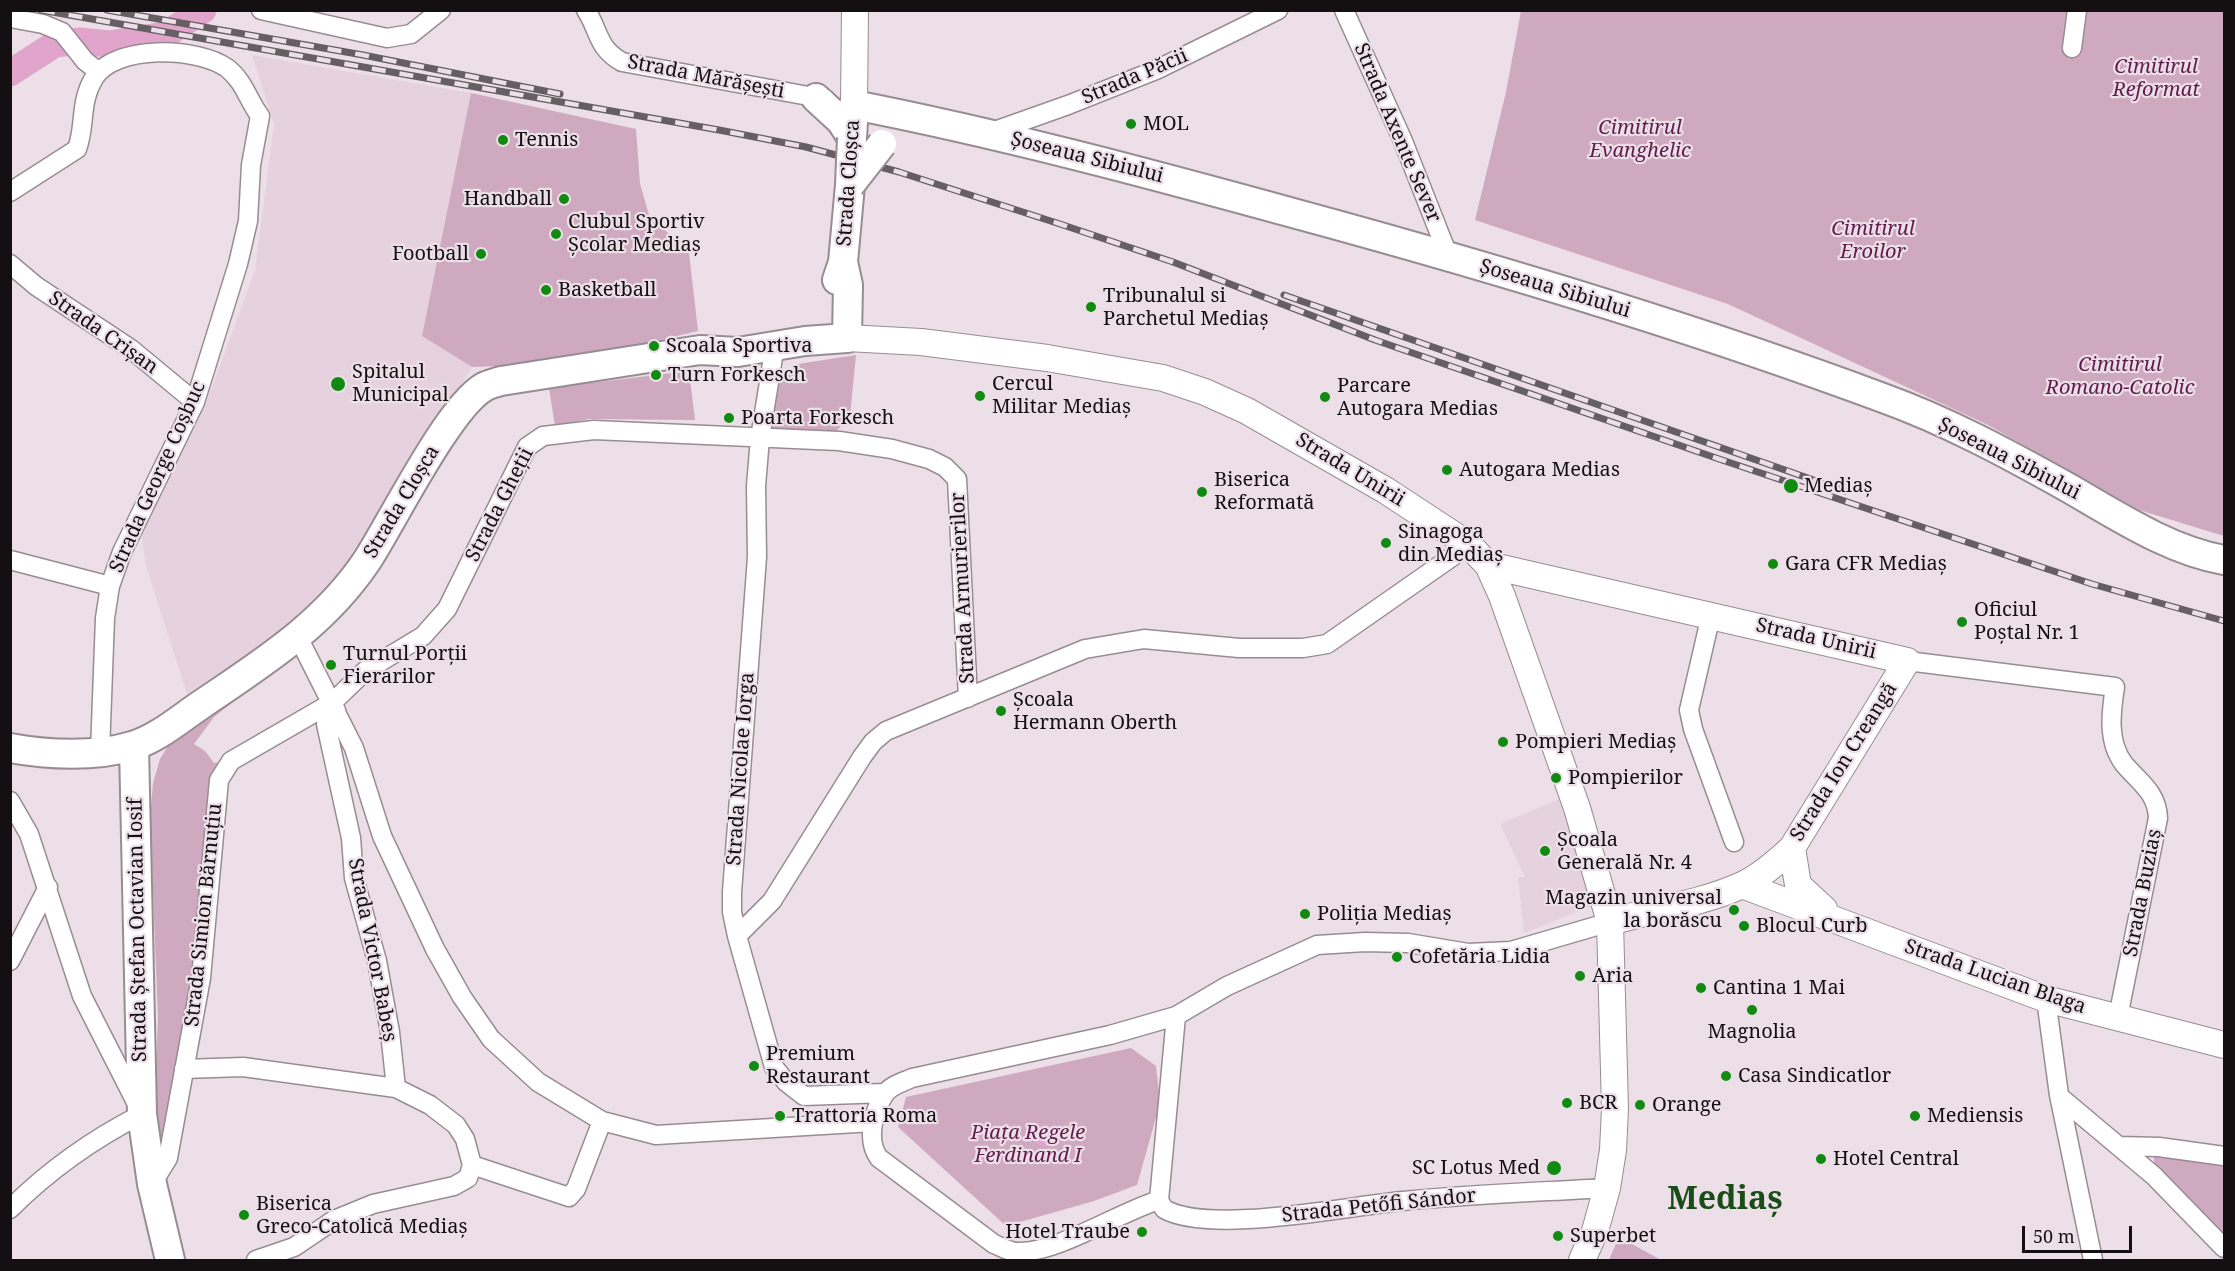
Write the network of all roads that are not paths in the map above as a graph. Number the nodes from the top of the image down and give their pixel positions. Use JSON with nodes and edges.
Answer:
{"nodes":[{"id":1,"x":261,"y":10,"type":"edge"},
{"id":2,"x":441,"y":10,"type":"edge"},
{"id":3,"x":586,"y":10,"type":"edge"},
{"id":4,"x":855,"y":10,"type":"edge"},
{"id":5,"x":1278,"y":10,"type":"edge"},
{"id":6,"x":1344,"y":10,"type":"edge"},
{"id":7,"x":2077,"y":10,"type":"edge"},
{"id":8,"x":10,"y":18,"type":"edge"},
{"id":9,"x":2072,"y":48,"type":"dead end"},
{"id":10,"x":99,"y":72,"type":"junction"},
{"id":11,"x":816,"y":98,"type":"junction"},
{"id":12,"x":854,"y":105,"type":"junction"},
{"id":13,"x":926,"y":119,"type":"junction"},
{"id":14,"x":988,"y":133,"type":"junction"},
{"id":15,"x":852,"y":138,"type":"junction"},
{"id":16,"x":850,"y":185,"type":"junction"},
{"id":17,"x":10,"y":192,"type":"edge"},
{"id":18,"x":1448,"y":255,"type":"junction"},
{"id":19,"x":10,"y":264,"type":"edge"},
{"id":20,"x":839,"y":330,"type":"junction"},
{"id":21,"x":775,"y":345,"type":"junction"},
{"id":22,"x":699,"y":350,"type":"junction"},
{"id":23,"x":195,"y":402,"type":"junction"},
{"id":24,"x":760,"y":438,"type":"junction"},
{"id":25,"x":1469,"y":544,"type":"junction"},
{"id":26,"x":10,"y":560,"type":"edge"},
{"id":27,"x":2224,"y":560,"type":"edge"},
{"id":28,"x":1488,"y":565,"type":"junction"},
{"id":29,"x":110,"y":586,"type":"junction"},
{"id":30,"x":1711,"y":615,"type":"junction"},
{"id":31,"x":298,"y":637,"type":"junction"},
{"id":32,"x":1907,"y":661,"type":"junction"},
{"id":33,"x":968,"y":698,"type":"junction"},
{"id":34,"x":335,"y":706,"type":"junction"},
{"id":35,"x":134,"y":746,"type":"junction"},
{"id":36,"x":10,"y":748,"type":"edge"},
{"id":37,"x":100,"y":752,"type":"junction"},
{"id":38,"x":10,"y":801,"type":"edge"},
{"id":39,"x":1734,"y":842,"type":"dead end"},
{"id":40,"x":1792,"y":848,"type":"junction"},
{"id":41,"x":1742,"y":885,"type":"junction"},
{"id":42,"x":48,"y":887,"type":"junction"},
{"id":43,"x":1838,"y":920,"type":"junction"},
{"id":44,"x":1610,"y":921,"type":"junction"},
{"id":45,"x":737,"y":936,"type":"junction"},
{"id":46,"x":10,"y":961,"type":"edge"},
{"id":47,"x":2046,"y":999,"type":"junction"},
{"id":48,"x":1176,"y":1016,"type":"junction"},
{"id":49,"x":2118,"y":1017,"type":"junction"},
{"id":50,"x":2224,"y":1045,"type":"edge"},
{"id":51,"x":184,"y":1069,"type":"junction"},
{"id":52,"x":396,"y":1088,"type":"junction"},
{"id":53,"x":885,"y":1093,"type":"junction"},
{"id":54,"x":2060,"y":1097,"type":"junction"},
{"id":55,"x":142,"y":1114,"type":"junction"},
{"id":56,"x":602,"y":1120,"type":"junction"},
{"id":57,"x":873,"y":1122,"type":"junction"},
{"id":58,"x":2120,"y":1146,"type":"junction"},
{"id":59,"x":2224,"y":1156,"type":"edge"},
{"id":60,"x":472,"y":1165,"type":"junction"},
{"id":61,"x":152,"y":1184,"type":"junction"},
{"id":62,"x":1607,"y":1188,"type":"junction"},
{"id":63,"x":1159,"y":1200,"type":"junction"},
{"id":64,"x":10,"y":1209,"type":"edge"},
{"id":65,"x":2224,"y":1248,"type":"edge"},
{"id":66,"x":1019,"y":1257,"type":"edge"},
{"id":67,"x":170,"y":1260,"type":"edge"},
{"id":68,"x":256,"y":1260,"type":"edge"},
{"id":69,"x":1582,"y":1260,"type":"edge"},
{"id":70,"x":2093,"y":1260,"type":"edge"}],
"edges":[{"from":1,"to":2,"type":"street"},
{"from":3,"to":11,"type":"street","name":"Strada Mărășești"},
{"from":4,"to":12,"type":"main road"},
{"from":5,"to":14,"type":"street","name":"Strada Păcii"},
{"from":6,"to":18,"type":"street","name":"Strada Axente Sever"},
{"from":7,"to":9,"type":"street"},
{"from":8,"to":10,"type":"street"},
{"from":10,"to":17,"type":"street"},
{"from":10,"to":23,"type":"street","name":"Strada George Coșbuc"},
{"from":11,"to":12,"type":"street","name":"Strada Mărășești"},
{"from":11,"to":15,"type":"main road"},
{"from":12,"to":13,"type":"main road","name":"Șoseaua Sibiului"},
{"from":12,"to":15,"type":"main road","name":"Strada Cloșca"},
{"from":13,"to":14,"type":"main road","name":"Șoseaua Sibiului"},
{"from":13,"to":16,"type":"main road","bridge":true},
{"from":14,"to":18,"type":"main road","name":"Șoseaua Sibiului"},
{"from":15,"to":16,"type":"main road","name":"Strada Cloșca","bridge":true},
{"from":16,"to":20,"type":"main road","name":"Strada Cloșca"},
{"from":18,"to":27,"type":"main road","name":"Șoseaua Sibiului"},
{"from":19,"to":23,"type":"street","name":"Strada Crișan"},
{"from":20,"to":21,"type":"main road","name":"Strada Cloșca"},
{"from":20,"to":22,"type":"main road"},
{"from":20,"to":25,"type":"main road","name":"Strada Unirii"},
{"from":21,"to":22,"type":"main road","name":"Strada Cloșca"},
{"from":21,"to":24,"type":"street","name":"Strada Nicolae Iorga"},
{"from":22,"to":31,"type":"main road","name":"Strada Cloșca"},
{"from":23,"to":29,"type":"street","name":"Strada George Coșbuc"},
{"from":24,"to":33,"type":"street","name":"Strada Armurierilor"},
{"from":24,"to":34,"type":"street","name":"Strada Gheții"},
{"from":24,"to":45,"type":"street","name":"Strada Nicolae Iorga"},
{"from":25,"to":28,"type":"main road","name":"Strada Unirii"},
{"from":25,"to":33,"type":"street"},
{"from":26,"to":29,"type":"street"},
{"from":28,"to":30,"type":"main road","name":"Strada Unirii"},
{"from":28,"to":44,"type":"main road"},
{"from":29,"to":37,"type":"street","name":"Strada George Coșbuc"},
{"from":30,"to":32,"type":"main road","name":"Strada Unirii"},
{"from":30,"to":39,"type":"street"},
{"from":31,"to":34,"type":"street"},
{"from":31,"to":35,"type":"main road","name":"Strada Cloșca"},
{"from":32,"to":40,"type":"main road","name":"Strada Ion Creangă"},
{"from":32,"to":49,"type":"street","name":"Strada Buziaș"},
{"from":33,"to":45,"type":"street"},
{"from":34,"to":51,"type":"street","name":"Strada Simion Bărnuțiu"},
{"from":34,"to":52,"type":"street","name":"Strada Victor Babeș"},
{"from":34,"to":56,"type":"street"},
{"from":35,"to":37,"type":"main road","name":"Strada Cloșca"},
{"from":35,"to":55,"type":"main road","name":"Strada Ștefan Octavian Iosif"},
{"from":36,"to":37,"type":"main road","name":"Strada Cloșca"},
{"from":38,"to":42,"type":"street"},
{"from":40,"to":41,"type":"main road","name":"Strada Ion Creangă"},
{"from":40,"to":43,"type":"main road","name":"Strada Lucian Blaga"},
{"from":41,"to":43,"type":"main road","name":"Strada Lucian Blaga"},
{"from":41,"to":44,"type":"main road","name":"Strada Ion Creangă"},
{"from":42,"to":46,"type":"street"},
{"from":42,"to":55,"type":"street"},
{"from":43,"to":47,"type":"main road","name":"Strada Lucian Blaga"},
{"from":44,"to":48,"type":"street"},
{"from":44,"to":62,"type":"main road"},
{"from":45,"to":53,"type":"street","name":"Strada Nicolae Iorga"},
{"from":47,"to":49,"type":"main road","name":"Strada Lucian Blaga"},
{"from":47,"to":54,"type":"street"},
{"from":48,"to":53,"type":"street"},
{"from":48,"to":63,"type":"street"},
{"from":49,"to":50,"type":"main road","name":"Strada Lucian Blaga"},
{"from":51,"to":52,"type":"street"},
{"from":51,"to":61,"type":"street","name":"Strada Simion Bărnuțiu"},
{"from":52,"to":60,"type":"street"},
{"from":53,"to":57,"type":"street"},
{"from":54,"to":58,"type":"street"},
{"from":54,"to":70,"type":"street"},
{"from":55,"to":61,"type":"main road","name":"Strada Ștefan Octavian Iosif"},
{"from":55,"to":64,"type":"street"},
{"from":56,"to":57,"type":"street"},
{"from":56,"to":60,"type":"street"},
{"from":57,"to":66,"type":"street"},
{"from":58,"to":59,"type":"street"},
{"from":58,"to":65,"type":"street"},
{"from":60,"to":68,"type":"street"},
{"from":61,"to":67,"type":"main road","name":"Strada Ștefan Octavian Iosif"},
{"from":62,"to":63,"type":"street","name":"Strada Petőfi Sándor"},
{"from":62,"to":69,"type":"main road"},
{"from":63,"to":66,"type":"street"}]}
